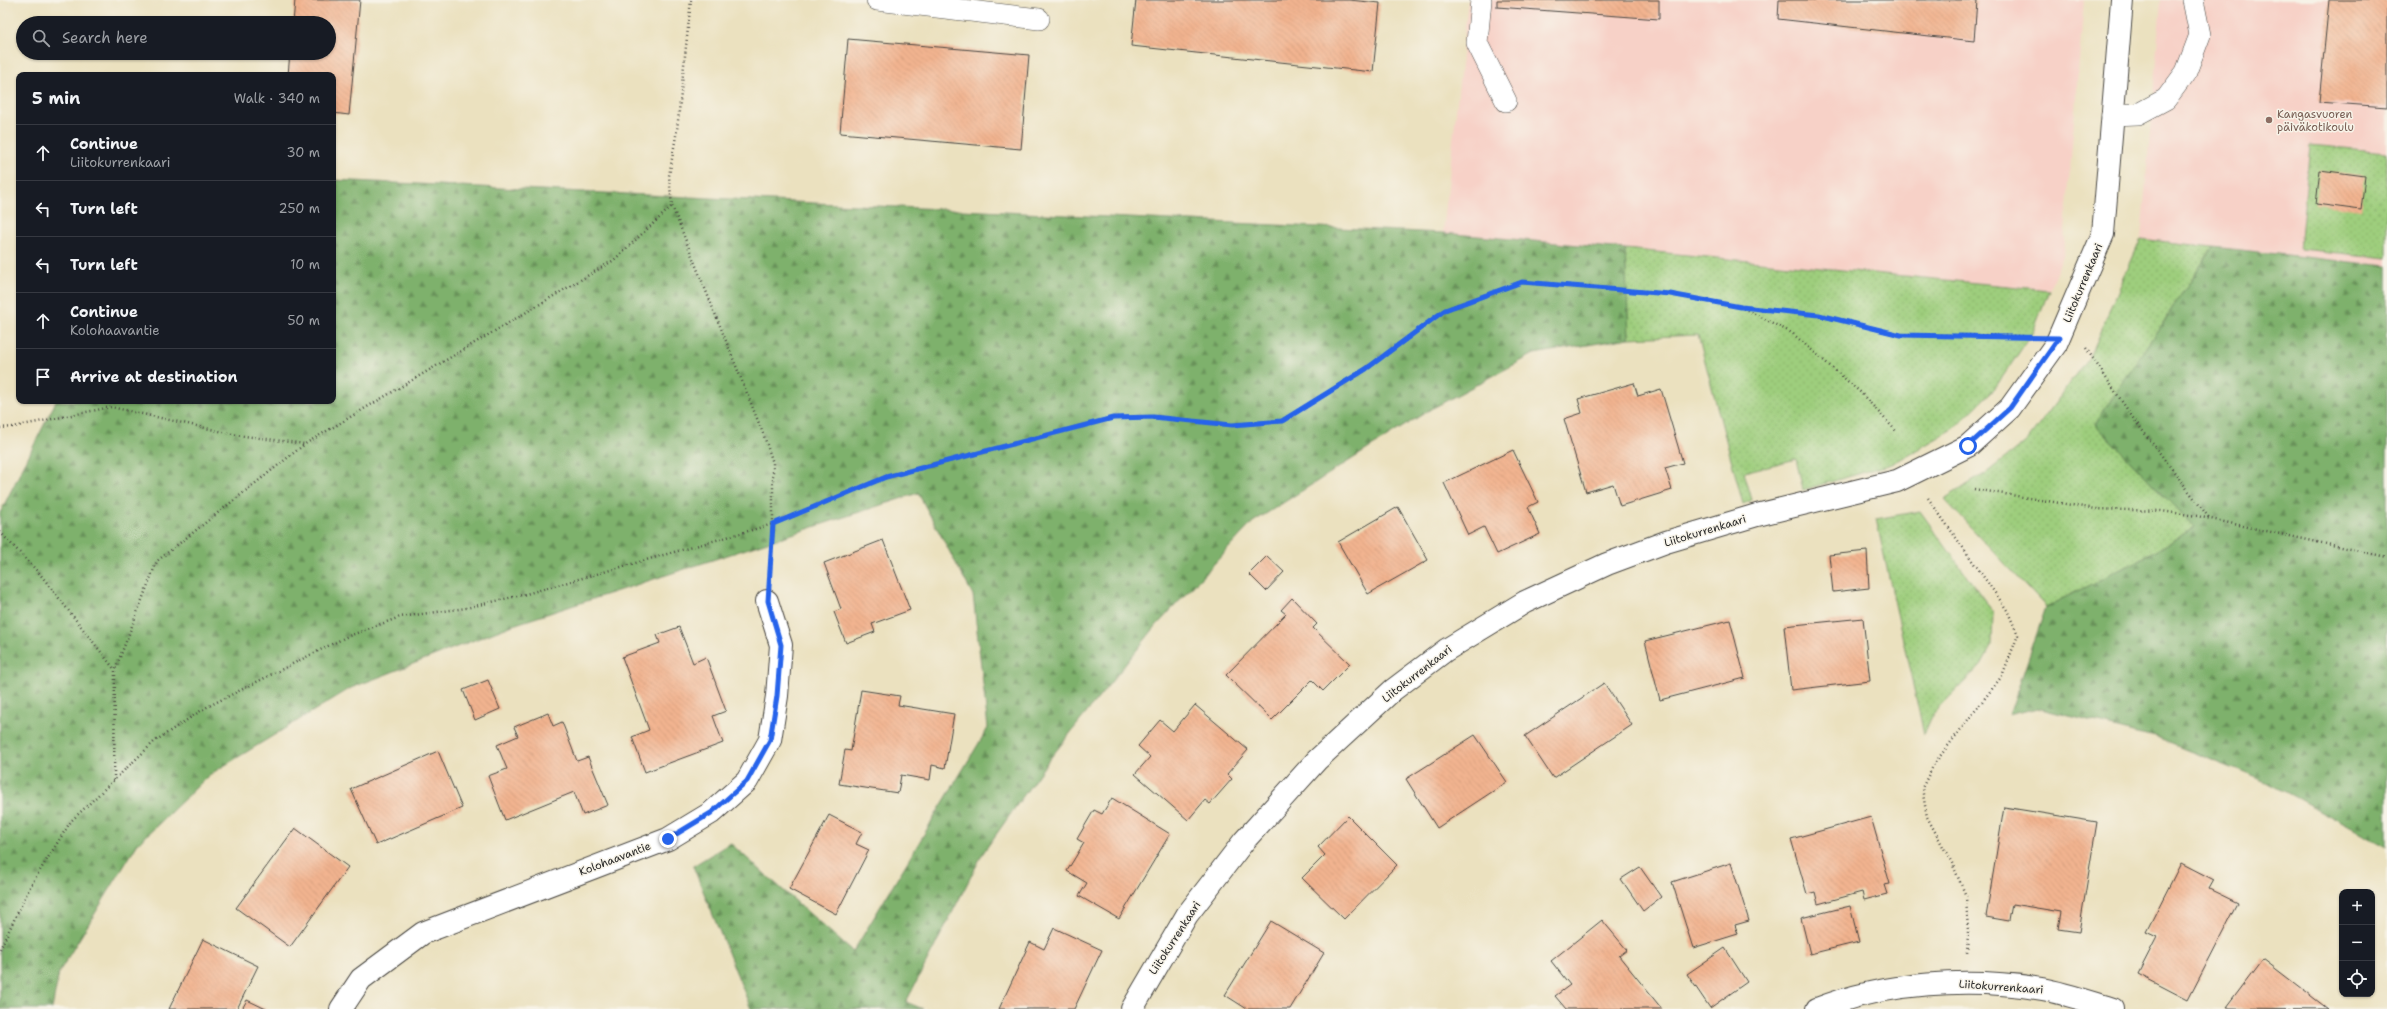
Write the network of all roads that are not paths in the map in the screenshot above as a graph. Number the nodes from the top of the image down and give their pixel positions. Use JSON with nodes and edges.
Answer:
{"nodes":[{"id":1,"x":877,"y":0,"type":"edge"},
{"id":2,"x":1481,"y":0,"type":"edge"},
{"id":3,"x":2122,"y":0,"type":"edge"},
{"id":4,"x":2193,"y":0,"type":"edge"},
{"id":5,"x":1039,"y":19,"type":"dead end"},
{"id":6,"x":1506,"y":101,"type":"dead end"},
{"id":7,"x":2112,"y":115,"type":"junction"},
{"id":8,"x":768,"y":601,"type":"road end"},
{"id":9,"x":341,"y":1009,"type":"edge"},
{"id":10,"x":1132,"y":1009,"type":"edge"},
{"id":11,"x":1817,"y":1009,"type":"edge"},
{"id":12,"x":2113,"y":1009,"type":"edge"}],
"edges":[{"from":1,"to":5,"type":"lane"},
{"from":2,"to":6,"type":"lane"},
{"from":3,"to":7,"type":"street","name":"Liitokurrenkaari"},
{"from":4,"to":7,"type":"lane"},
{"from":7,"to":10,"type":"street","name":"Liitokurrenkaari"},
{"from":8,"to":9,"type":"street","name":"Kolohaavantie"},
{"from":11,"to":12,"type":"street","name":"Liitokurrenkaari"}]}
